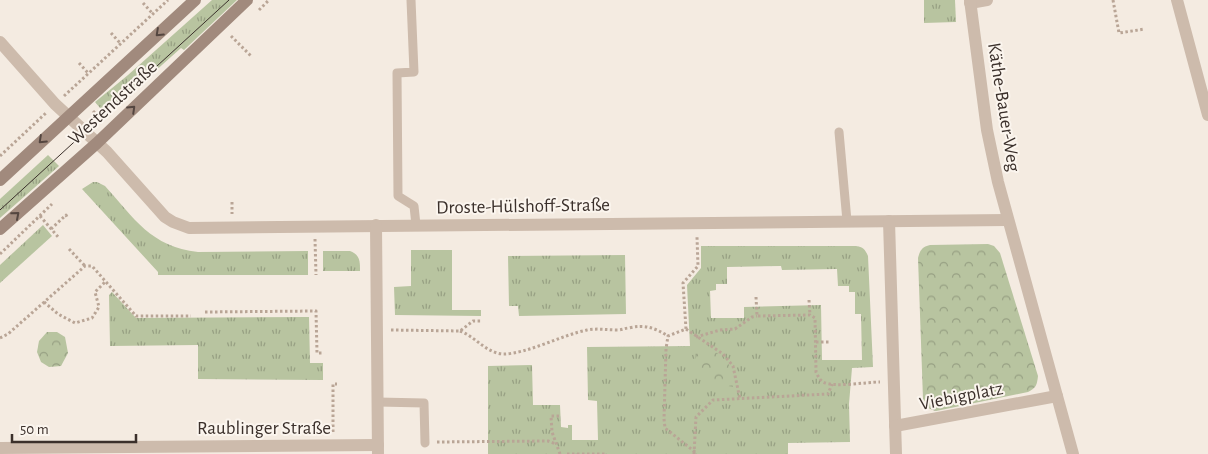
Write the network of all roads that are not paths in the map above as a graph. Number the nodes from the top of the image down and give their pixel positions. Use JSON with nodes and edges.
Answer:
{"nodes":[{"id":1,"x":195,"y":0,"type":"edge"},
{"id":2,"x":247,"y":0,"type":"edge"},
{"id":3,"x":411,"y":0,"type":"edge"},
{"id":4,"x":988,"y":0,"type":"edge"},
{"id":5,"x":1177,"y":0,"type":"edge"},
{"id":6,"x":970,"y":2,"type":"edge"},
{"id":7,"x":0,"y":42,"type":"edge"},
{"id":8,"x":1208,"y":115,"type":"edge"},
{"id":9,"x":69,"y":117,"type":"junction"},
{"id":10,"x":839,"y":132,"type":"dead end"},
{"id":11,"x":97,"y":143,"type":"junction"},
{"id":12,"x":0,"y":180,"type":"edge"},
{"id":13,"x":1007,"y":220,"type":"junction"},
{"id":14,"x":847,"y":221,"type":"junction"},
{"id":15,"x":889,"y":221,"type":"junction"},
{"id":16,"x":376,"y":225,"type":"junction"},
{"id":17,"x":416,"y":225,"type":"junction"},
{"id":18,"x":0,"y":229,"type":"edge"},
{"id":19,"x":1057,"y":396,"type":"junction"},
{"id":20,"x":378,"y":402,"type":"junction"},
{"id":21,"x":895,"y":426,"type":"junction"},
{"id":22,"x":425,"y":443,"type":"road end"},
{"id":23,"x":0,"y":448,"type":"edge"},
{"id":24,"x":90,"y":450,"type":"edge"},
{"id":25,"x":162,"y":450,"type":"edge"},
{"id":26,"x":378,"y":450,"type":"edge"},
{"id":27,"x":896,"y":454,"type":"edge"},
{"id":28,"x":1073,"y":454,"type":"edge"}],
"edges":[{"from":1,"to":9,"type":"main road","name":"Westendstraße","one_way":true},
{"from":11,"to":2,"type":"main road","name":"Westendstraße","one_way":true},
{"from":3,"to":17,"type":"lane"},
{"from":4,"to":6,"type":"street"},
{"from":5,"to":8,"type":"street"},
{"from":6,"to":13,"type":"street","name":"Käthe-Bauer-Weg"},
{"from":7,"to":9,"type":"street","name":"Droste-Hülshoff-Straße"},
{"from":9,"to":11,"type":"street","name":"Droste-Hülshoff-Straße"},
{"from":9,"to":12,"type":"main road","name":"Westendstraße","one_way":true},
{"from":10,"to":14,"type":"lane"},
{"from":11,"to":16,"type":"street","name":"Droste-Hülshoff-Straße"},
{"from":18,"to":11,"type":"main road","name":"Westendstraße","one_way":true},
{"from":13,"to":15,"type":"street","name":"Droste-Hülshoff-Straße"},
{"from":13,"to":19,"type":"street"},
{"from":14,"to":15,"type":"street","name":"Droste-Hülshoff-Straße"},
{"from":14,"to":17,"type":"street","name":"Droste-Hülshoff-Straße"},
{"from":15,"to":21,"type":"street","name":"Viebigplatz"},
{"from":16,"to":17,"type":"street","name":"Droste-Hülshoff-Straße"},
{"from":16,"to":20,"type":"street"},
{"from":19,"to":21,"type":"street","name":"Viebigplatz"},
{"from":19,"to":28,"type":"street"},
{"from":20,"to":22,"type":"lane"},
{"from":20,"to":26,"type":"street"},
{"from":21,"to":27,"type":"street"},
{"from":23,"to":24,"type":"street","name":"Raublinger Straße"},
{"from":24,"to":25,"type":"street","name":"Raublinger Straße"},
{"from":25,"to":26,"type":"street","name":"Raublinger Straße"}]}
